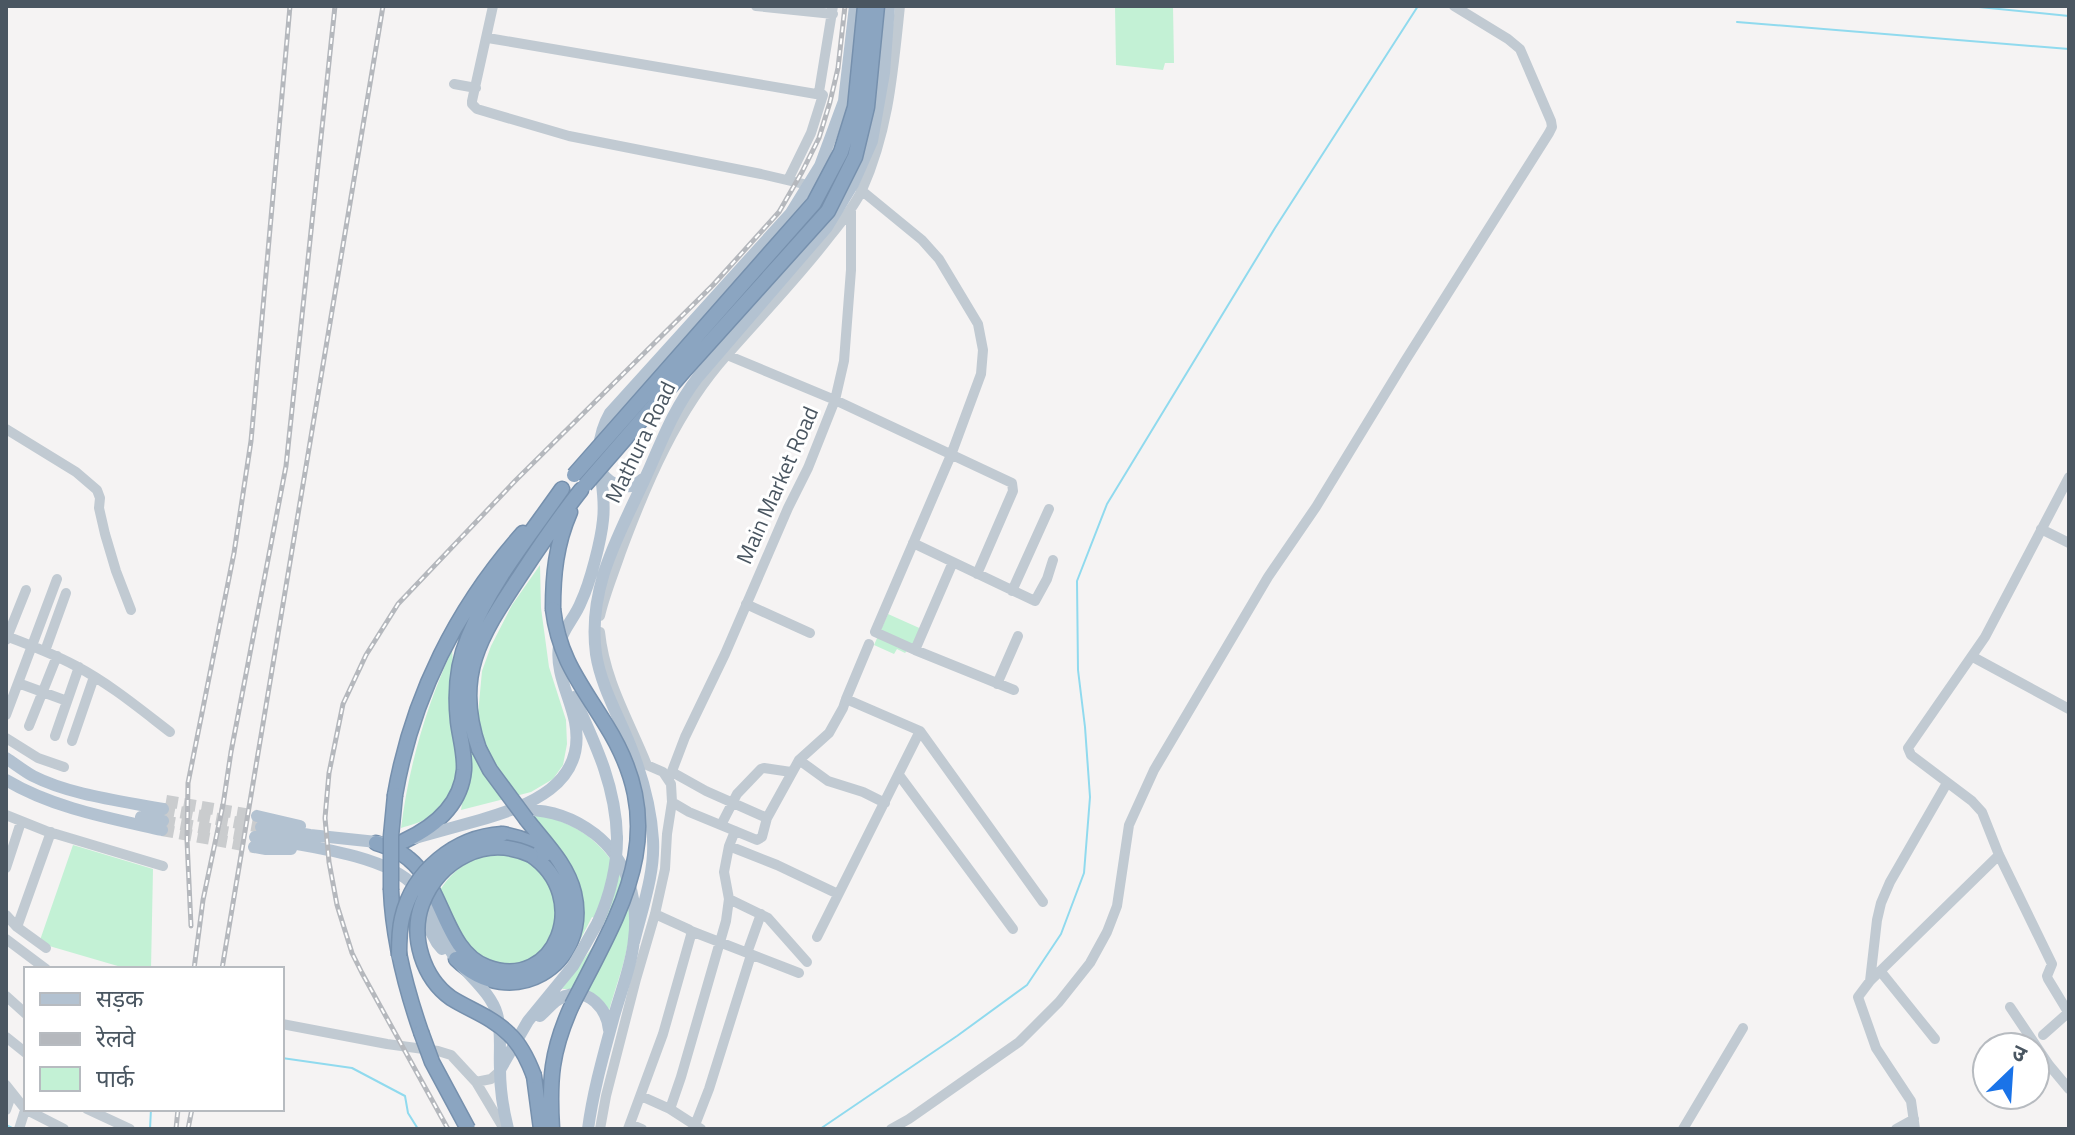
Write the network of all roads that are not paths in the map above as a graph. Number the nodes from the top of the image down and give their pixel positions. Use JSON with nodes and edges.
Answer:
{"nodes":[{"id":1,"x":493,"y":6,"type":"edge"},
{"id":2,"x":756,"y":6,"type":"edge"},
{"id":3,"x":855,"y":6,"type":"edge"},
{"id":4,"x":865,"y":6,"type":"edge"},
{"id":5,"x":877,"y":6,"type":"edge"},
{"id":6,"x":889,"y":6,"type":"edge"},
{"id":7,"x":900,"y":6,"type":"edge"},
{"id":8,"x":1454,"y":6,"type":"edge"},
{"id":9,"x":833,"y":10,"type":"edge"},
{"id":10,"x":488,"y":38,"type":"junction"},
{"id":11,"x":454,"y":84,"type":"dead end"},
{"id":12,"x":476,"y":88,"type":"junction"},
{"id":13,"x":819,"y":92,"type":"junction"},
{"id":14,"x":788,"y":180,"type":"junction"},
{"id":15,"x":808,"y":185,"type":"junction"},
{"id":16,"x":856,"y":190,"type":"junction"},
{"id":17,"x":851,"y":209,"type":"junction"},
{"id":18,"x":727,"y":355,"type":"junction"},
{"id":19,"x":644,"y":376,"type":"junction"},
{"id":20,"x":835,"y":400,"type":"junction"},
{"id":21,"x":678,"y":403,"type":"junction"},
{"id":22,"x":6,"y":429,"type":"edge"},
{"id":23,"x":951,"y":455,"type":"junction"},
{"id":24,"x":598,"y":463,"type":"junction"},
{"id":25,"x":647,"y":473,"type":"junction"},
{"id":26,"x":2069,"y":477,"type":"edge"},
{"id":27,"x":562,"y":489,"type":"junction"},
{"id":28,"x":581,"y":490,"type":"junction"},
{"id":29,"x":1049,"y":509,"type":"dead end"},
{"id":30,"x":2041,"y":529,"type":"junction"},
{"id":31,"x":913,"y":543,"type":"junction"},
{"id":32,"x":2069,"y":543,"type":"edge"},
{"id":33,"x":1053,"y":560,"type":"dead end"},
{"id":34,"x":953,"y":562,"type":"junction"},
{"id":35,"x":977,"y":574,"type":"junction"},
{"id":36,"x":57,"y":579,"type":"dead end"},
{"id":37,"x":26,"y":590,"type":"dead end"},
{"id":38,"x":1012,"y":591,"type":"junction"},
{"id":39,"x":66,"y":593,"type":"dead end"},
{"id":40,"x":746,"y":604,"type":"junction"},
{"id":41,"x":131,"y":610,"type":"dead end"},
{"id":42,"x":810,"y":633,"type":"dead end"},
{"id":43,"x":1018,"y":636,"type":"dead end"},
{"id":44,"x":6,"y":638,"type":"edge"},
{"id":45,"x":869,"y":644,"type":"dead end"},
{"id":46,"x":32,"y":646,"type":"junction"},
{"id":47,"x":915,"y":650,"type":"junction"},
{"id":48,"x":45,"y":651,"type":"junction"},
{"id":49,"x":57,"y":656,"type":"junction"},
{"id":50,"x":1973,"y":657,"type":"junction"},
{"id":51,"x":79,"y":667,"type":"junction"},
{"id":52,"x":94,"y":677,"type":"junction"},
{"id":53,"x":563,"y":677,"type":"junction"},
{"id":54,"x":18,"y":683,"type":"junction"},
{"id":55,"x":997,"y":684,"type":"junction"},
{"id":56,"x":1014,"y":690,"type":"dead end"},
{"id":57,"x":42,"y":692,"type":"junction"},
{"id":58,"x":846,"y":699,"type":"junction"},
{"id":59,"x":67,"y":701,"type":"junction"},
{"id":60,"x":2069,"y":709,"type":"edge"},
{"id":61,"x":6,"y":715,"type":"edge"},
{"id":62,"x":29,"y":726,"type":"dead end"},
{"id":63,"x":920,"y":731,"type":"junction"},
{"id":64,"x":170,"y":732,"type":"dead end"},
{"id":65,"x":55,"y":736,"type":"dead end"},
{"id":66,"x":6,"y":738,"type":"edge"},
{"id":67,"x":72,"y":741,"type":"dead end"},
{"id":68,"x":6,"y":758,"type":"edge"},
{"id":69,"x":799,"y":760,"type":"junction"},
{"id":70,"x":642,"y":763,"type":"junction"},
{"id":71,"x":64,"y":767,"type":"dead end"},
{"id":72,"x":791,"y":772,"type":"junction"},
{"id":73,"x":671,"y":775,"type":"junction"},
{"id":74,"x":899,"y":775,"type":"junction"},
{"id":75,"x":6,"y":780,"type":"edge"},
{"id":76,"x":1947,"y":783,"type":"junction"},
{"id":77,"x":672,"y":802,"type":"junction"},
{"id":78,"x":731,"y":803,"type":"junction"},
{"id":79,"x":885,"y":803,"type":"junction"},
{"id":80,"x":507,"y":812,"type":"junction"},
{"id":81,"x":6,"y":815,"type":"edge"},
{"id":82,"x":767,"y":818,"type":"junction"},
{"id":83,"x":21,"y":822,"type":"junction"},
{"id":84,"x":721,"y":825,"type":"junction"},
{"id":85,"x":735,"y":831,"type":"junction"},
{"id":86,"x":51,"y":832,"type":"junction"},
{"id":87,"x":341,"y":839,"type":"junction"},
{"id":88,"x":404,"y":841,"type":"junction"},
{"id":89,"x":316,"y":842,"type":"junction"},
{"id":90,"x":376,"y":843,"type":"junction"},
{"id":91,"x":729,"y":846,"type":"junction"},
{"id":92,"x":344,"y":854,"type":"junction"},
{"id":93,"x":1999,"y":855,"type":"junction"},
{"id":94,"x":163,"y":866,"type":"dead end"},
{"id":95,"x":6,"y":868,"type":"edge"},
{"id":96,"x":565,"y":871,"type":"junction"},
{"id":97,"x":838,"y":894,"type":"junction"},
{"id":98,"x":729,"y":899,"type":"junction"},
{"id":99,"x":1043,"y":902,"type":"dead end"},
{"id":100,"x":655,"y":914,"type":"junction"},
{"id":101,"x":761,"y":914,"type":"junction"},
{"id":102,"x":6,"y":915,"type":"edge"},
{"id":103,"x":17,"y":927,"type":"junction"},
{"id":104,"x":1013,"y":929,"type":"dead end"},
{"id":105,"x":691,"y":931,"type":"junction"},
{"id":106,"x":817,"y":937,"type":"dead end"},
{"id":107,"x":6,"y":939,"type":"edge"},
{"id":108,"x":634,"y":942,"type":"junction"},
{"id":109,"x":721,"y":943,"type":"junction"},
{"id":110,"x":46,"y":948,"type":"dead end"},
{"id":111,"x":458,"y":952,"type":"junction"},
{"id":112,"x":749,"y":954,"type":"junction"},
{"id":113,"x":399,"y":956,"type":"junction"},
{"id":114,"x":807,"y":962,"type":"dead end"},
{"id":115,"x":43,"y":967,"type":"edge"},
{"id":116,"x":1881,"y":972,"type":"junction"},
{"id":117,"x":799,"y":973,"type":"dead end"},
{"id":118,"x":1870,"y":981,"type":"junction"},
{"id":119,"x":6,"y":996,"type":"edge"},
{"id":120,"x":2010,"y":1007,"type":"dead end"},
{"id":121,"x":24,"y":1012,"type":"edge"},
{"id":122,"x":2069,"y":1012,"type":"edge"},
{"id":123,"x":284,"y":1024,"type":"edge"},
{"id":124,"x":1743,"y":1028,"type":"dead end"},
{"id":125,"x":2048,"y":1031,"type":"edge"},
{"id":126,"x":609,"y":1034,"type":"junction"},
{"id":127,"x":6,"y":1037,"type":"edge"},
{"id":128,"x":518,"y":1038,"type":"junction"},
{"id":129,"x":1935,"y":1039,"type":"dead end"},
{"id":130,"x":24,"y":1051,"type":"edge"},
{"id":131,"x":500,"y":1071,"type":"junction"},
{"id":132,"x":476,"y":1082,"type":"junction"},
{"id":133,"x":9,"y":1089,"type":"edge"},
{"id":134,"x":2069,"y":1089,"type":"edge"},
{"id":135,"x":595,"y":1090,"type":"junction"},
{"id":136,"x":641,"y":1096,"type":"junction"},
{"id":137,"x":24,"y":1106,"type":"edge"},
{"id":138,"x":670,"y":1109,"type":"junction"},
{"id":139,"x":6,"y":1110,"type":"edge"},
{"id":140,"x":31,"y":1111,"type":"edge"},
{"id":141,"x":91,"y":1111,"type":"edge"},
{"id":142,"x":1914,"y":1124,"type":"edge"},
{"id":143,"x":629,"y":1126,"type":"edge"},
{"id":144,"x":698,"y":1127,"type":"edge"},
{"id":145,"x":64,"y":1129,"type":"edge"},
{"id":146,"x":130,"y":1129,"type":"edge"},
{"id":147,"x":468,"y":1129,"type":"edge"},
{"id":148,"x":506,"y":1129,"type":"edge"},
{"id":149,"x":541,"y":1129,"type":"edge"},
{"id":150,"x":552,"y":1129,"type":"edge"},
{"id":151,"x":588,"y":1129,"type":"edge"},
{"id":152,"x":598,"y":1129,"type":"edge"},
{"id":153,"x":642,"y":1129,"type":"edge"},
{"id":154,"x":891,"y":1129,"type":"edge"},
{"id":155,"x":1683,"y":1129,"type":"edge"},
{"id":156,"x":1896,"y":1129,"type":"edge"}],
"edges":[{"from":1,"to":10,"type":"street"},
{"from":2,"to":9,"type":"street"},
{"from":3,"to":15,"type":"main road","name":"Mathura Road"},
{"from":4,"to":27,"type":"highway","name":"Mathura Road","bridge":true},
{"from":5,"to":28,"type":"highway","name":"Mathura Road","bridge":true},
{"from":6,"to":16,"type":"main road","name":"Mathura Road"},
{"from":7,"to":16,"type":"street"},
{"from":8,"to":154,"type":"street"},
{"from":9,"to":13,"type":"street"},
{"from":10,"to":12,"type":"street"},
{"from":10,"to":13,"type":"street"},
{"from":11,"to":12,"type":"street"},
{"from":12,"to":14,"type":"street"},
{"from":13,"to":14,"type":"street"},
{"from":14,"to":15,"type":"street"},
{"from":15,"to":19,"type":"main road","name":"Mathura Road"},
{"from":16,"to":17,"type":"street","name":"Main Market Road"},
{"from":16,"to":21,"type":"main road","name":"Mathura Road"},
{"from":16,"to":23,"type":"street"},
{"from":17,"to":18,"type":"street"},
{"from":17,"to":20,"type":"street","name":"Main Market Road"},
{"from":18,"to":20,"type":"street"},
{"from":18,"to":70,"type":"street"},
{"from":19,"to":21,"type":"main road"},
{"from":19,"to":24,"type":"main road","name":"Mathura Road"},
{"from":20,"to":23,"type":"street"},
{"from":20,"to":40,"type":"street","name":"Main Market Road"},
{"from":21,"to":25,"type":"main road","name":"Mathura Road"},
{"from":22,"to":41,"type":"street"},
{"from":23,"to":31,"type":"street"},
{"from":23,"to":35,"type":"street"},
{"from":24,"to":25,"type":"main road"},
{"from":24,"to":53,"type":"main road","name":"Mathura Road"},
{"from":25,"to":70,"type":"main road","name":"Mathura Road"},
{"from":26,"to":30,"type":"street"},
{"from":27,"to":88,"type":"highway"},
{"from":27,"to":113,"type":"highway","name":"Mathura Road","bridge":true},
{"from":28,"to":96,"type":"highway","bridge":true},
{"from":28,"to":150,"type":"highway","name":"Mathura Road","bridge":true},
{"from":29,"to":38,"type":"street"},
{"from":30,"to":32,"type":"street"},
{"from":30,"to":50,"type":"street"},
{"from":31,"to":34,"type":"street"},
{"from":31,"to":47,"type":"street"},
{"from":33,"to":38,"type":"street"},
{"from":34,"to":35,"type":"street"},
{"from":34,"to":47,"type":"street"},
{"from":35,"to":38,"type":"street"},
{"from":36,"to":46,"type":"street"},
{"from":37,"to":44,"type":"street"},
{"from":39,"to":48,"type":"street"},
{"from":40,"to":42,"type":"street"},
{"from":40,"to":73,"type":"street","name":"Main Market Road"},
{"from":43,"to":55,"type":"street"},
{"from":44,"to":46,"type":"street"},
{"from":45,"to":58,"type":"street"},
{"from":46,"to":48,"type":"street"},
{"from":46,"to":54,"type":"street"},
{"from":47,"to":55,"type":"street"},
{"from":48,"to":49,"type":"street"},
{"from":49,"to":51,"type":"street"},
{"from":49,"to":57,"type":"street"},
{"from":50,"to":60,"type":"street"},
{"from":50,"to":76,"type":"street"},
{"from":51,"to":52,"type":"street"},
{"from":51,"to":59,"type":"street"},
{"from":52,"to":64,"type":"street"},
{"from":52,"to":67,"type":"street"},
{"from":53,"to":80,"type":"main road"},
{"from":53,"to":128,"type":"main road","bridge":true},
{"from":54,"to":57,"type":"street"},
{"from":54,"to":61,"type":"street"},
{"from":55,"to":56,"type":"street"},
{"from":57,"to":59,"type":"street"},
{"from":57,"to":62,"type":"street"},
{"from":58,"to":63,"type":"street"},
{"from":58,"to":69,"type":"street"},
{"from":59,"to":65,"type":"street"},
{"from":63,"to":74,"type":"street"},
{"from":63,"to":99,"type":"street"},
{"from":66,"to":71,"type":"street"},
{"from":68,"to":75,"type":"main road"},
{"from":69,"to":72,"type":"street"},
{"from":69,"to":79,"type":"street"},
{"from":70,"to":73,"type":"street"},
{"from":70,"to":108,"type":"main road","name":"Mathura Road"},
{"from":72,"to":78,"type":"street"},
{"from":72,"to":82,"type":"street"},
{"from":73,"to":77,"type":"street"},
{"from":73,"to":78,"type":"street"},
{"from":74,"to":79,"type":"street"},
{"from":74,"to":104,"type":"street"},
{"from":76,"to":93,"type":"street"},
{"from":76,"to":118,"type":"street"},
{"from":77,"to":84,"type":"street"},
{"from":77,"to":100,"type":"street"},
{"from":78,"to":82,"type":"street"},
{"from":78,"to":84,"type":"street"},
{"from":79,"to":97,"type":"street"},
{"from":80,"to":88,"type":"main road"},
{"from":80,"to":108,"type":"main road"},
{"from":81,"to":83,"type":"street"},
{"from":82,"to":85,"type":"street"},
{"from":83,"to":86,"type":"street"},
{"from":83,"to":95,"type":"street"},
{"from":84,"to":85,"type":"street"},
{"from":85,"to":91,"type":"street"},
{"from":86,"to":94,"type":"street"},
{"from":86,"to":103,"type":"street"},
{"from":87,"to":89,"type":"main road"},
{"from":87,"to":90,"type":"main road"},
{"from":87,"to":92,"type":"main road"},
{"from":88,"to":90,"type":"main road"},
{"from":89,"to":89,"type":"main road"},
{"from":89,"to":92,"type":"main road"},
{"from":90,"to":111,"type":"highway"},
{"from":91,"to":97,"type":"street"},
{"from":91,"to":98,"type":"street"},
{"from":92,"to":111,"type":"main road"},
{"from":93,"to":116,"type":"street"},
{"from":93,"to":122,"type":"street"},
{"from":96,"to":111,"type":"highway"},
{"from":96,"to":113,"type":"highway","bridge":true},
{"from":97,"to":106,"type":"street"},
{"from":98,"to":101,"type":"street"},
{"from":98,"to":109,"type":"street"},
{"from":100,"to":105,"type":"street"},
{"from":100,"to":152,"type":"street"},
{"from":101,"to":112,"type":"street"},
{"from":101,"to":114,"type":"street"},
{"from":102,"to":103,"type":"street"},
{"from":103,"to":110,"type":"street"},
{"from":105,"to":109,"type":"street"},
{"from":105,"to":136,"type":"street"},
{"from":107,"to":115,"type":"street"},
{"from":108,"to":126,"type":"main road"},
{"from":109,"to":112,"type":"street"},
{"from":109,"to":138,"type":"street"},
{"from":111,"to":131,"type":"main road"},
{"from":111,"to":149,"type":"highway","bridge":true},
{"from":112,"to":117,"type":"street"},
{"from":112,"to":144,"type":"street"},
{"from":113,"to":147,"type":"highway","name":"Mathura Road","bridge":true},
{"from":116,"to":118,"type":"street"},
{"from":116,"to":129,"type":"street"},
{"from":118,"to":142,"type":"street"},
{"from":119,"to":121,"type":"street"},
{"from":120,"to":134,"type":"street"},
{"from":122,"to":125,"type":"street"},
{"from":123,"to":132,"type":"street"},
{"from":124,"to":155,"type":"street"},
{"from":126,"to":128,"type":"main road"},
{"from":126,"to":135,"type":"main road"},
{"from":127,"to":130,"type":"street"},
{"from":128,"to":131,"type":"main road"},
{"from":131,"to":132,"type":"street"},
{"from":131,"to":148,"type":"main road"},
{"from":132,"to":148,"type":"street"},
{"from":133,"to":137,"type":"street"},
{"from":133,"to":139,"type":"street"},
{"from":135,"to":151,"type":"main road"},
{"from":135,"to":152,"type":"street"},
{"from":136,"to":138,"type":"street"},
{"from":136,"to":143,"type":"street"},
{"from":138,"to":144,"type":"street"},
{"from":140,"to":145,"type":"street"},
{"from":141,"to":146,"type":"street"},
{"from":142,"to":156,"type":"street"},
{"from":143,"to":153,"type":"street"}]}
